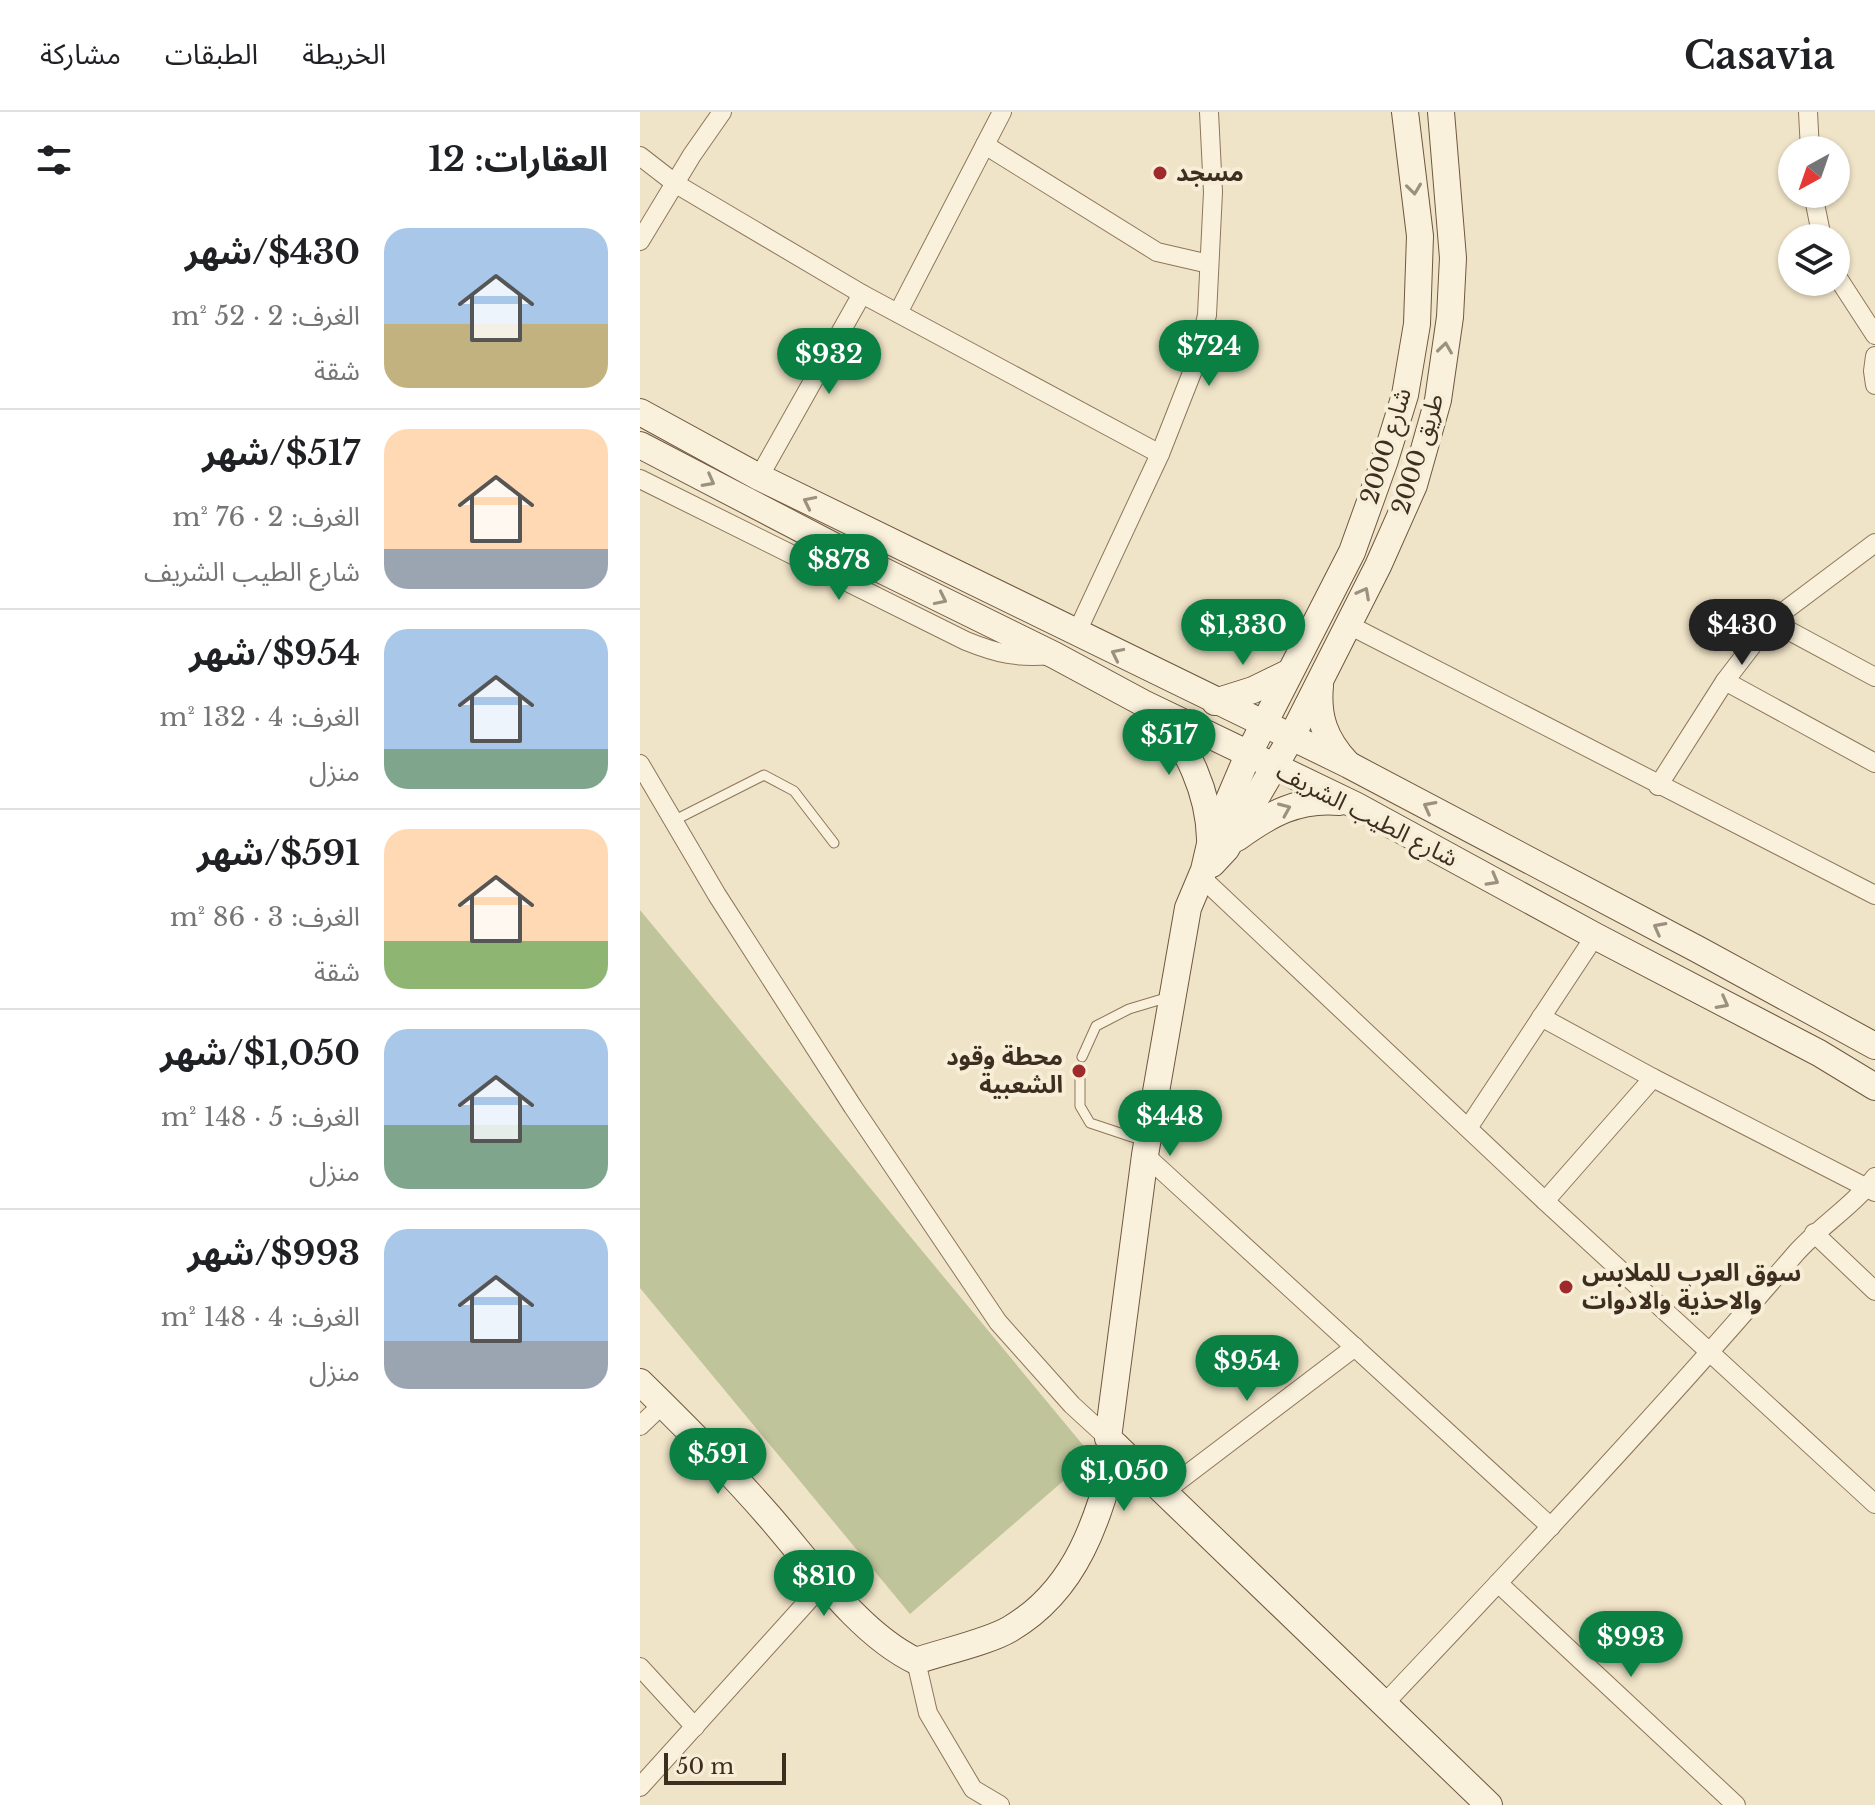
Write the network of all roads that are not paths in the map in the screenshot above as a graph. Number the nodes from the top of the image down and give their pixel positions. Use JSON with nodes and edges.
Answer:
{"nodes":[{"id":1,"x":722,"y":112,"type":"edge"},
{"id":2,"x":1002,"y":112,"type":"edge"},
{"id":3,"x":1209,"y":112,"type":"edge"},
{"id":4,"x":1405,"y":112,"type":"edge"},
{"id":5,"x":1441,"y":112,"type":"edge"},
{"id":6,"x":1808,"y":112,"type":"edge"},
{"id":7,"x":1809,"y":136,"type":"edge"},
{"id":8,"x":985,"y":145,"type":"junction"},
{"id":9,"x":640,"y":156,"type":"edge"},
{"id":10,"x":676,"y":184,"type":"junction"},
{"id":11,"x":640,"y":241,"type":"edge"},
{"id":12,"x":1209,"y":264,"type":"junction"},
{"id":13,"x":862,"y":294,"type":"junction"},
{"id":14,"x":1850,"y":296,"type":"edge"},
{"id":15,"x":898,"y":313,"type":"junction"},
{"id":16,"x":1875,"y":335,"type":"edge"},
{"id":17,"x":1875,"y":356,"type":"edge"},
{"id":18,"x":1875,"y":385,"type":"edge"},
{"id":19,"x":640,"y":398,"type":"edge"},
{"id":20,"x":640,"y":412,"type":"edge"},
{"id":21,"x":669,"y":429,"type":"junction"},
{"id":22,"x":640,"y":445,"type":"edge"},
{"id":23,"x":1160,"y":454,"type":"junction"},
{"id":24,"x":759,"y":477,"type":"junction"},
{"id":25,"x":640,"y":479,"type":"edge"},
{"id":26,"x":1875,"y":543,"type":"edge"},
{"id":27,"x":1771,"y":621,"type":"junction"},
{"id":28,"x":1347,"y":624,"type":"junction"},
{"id":29,"x":1076,"y":634,"type":"junction"},
{"id":30,"x":1054,"y":655,"type":"junction"},
{"id":31,"x":1329,"y":661,"type":"junction"},
{"id":32,"x":1288,"y":673,"type":"junction"},
{"id":33,"x":1875,"y":677,"type":"edge"},
{"id":34,"x":1725,"y":681,"type":"junction"},
{"id":35,"x":1215,"y":702,"type":"junction"},
{"id":36,"x":1143,"y":703,"type":"junction"},
{"id":37,"x":1263,"y":725,"type":"junction"},
{"id":38,"x":1291,"y":738,"type":"junction"},
{"id":39,"x":1248,"y":755,"type":"junction"},
{"id":40,"x":1875,"y":763,"type":"edge"},
{"id":41,"x":640,"y":764,"type":"edge"},
{"id":42,"x":1349,"y":765,"type":"junction"},
{"id":43,"x":1275,"y":768,"type":"junction"},
{"id":44,"x":1658,"y":786,"type":"junction"},
{"id":45,"x":649,"y":797,"type":"edge"},
{"id":46,"x":1355,"y":805,"type":"junction"},
{"id":47,"x":673,"y":821,"type":"junction"},
{"id":48,"x":834,"y":843,"type":"dead end"},
{"id":49,"x":1218,"y":846,"type":"junction"},
{"id":50,"x":1202,"y":874,"type":"junction"},
{"id":51,"x":1875,"y":895,"type":"edge"},
{"id":52,"x":1595,"y":936,"type":"junction"},
{"id":53,"x":1172,"y":996,"type":"junction"},
{"id":54,"x":1541,"y":1017,"type":"junction"},
{"id":55,"x":1875,"y":1046,"type":"edge"},
{"id":56,"x":1082,"y":1057,"type":"dead end"},
{"id":57,"x":1653,"y":1078,"type":"junction"},
{"id":58,"x":1080,"y":1079,"type":"dead end"},
{"id":59,"x":1875,"y":1087,"type":"edge"},
{"id":60,"x":1468,"y":1128,"type":"junction"},
{"id":61,"x":1146,"y":1149,"type":"junction"},
{"id":62,"x":1872,"y":1185,"type":"edge"},
{"id":63,"x":1545,"y":1201,"type":"junction"},
{"id":64,"x":1814,"y":1233,"type":"junction"},
{"id":65,"x":1875,"y":1291,"type":"edge"},
{"id":66,"x":1355,"y":1347,"type":"junction"},
{"id":67,"x":1711,"y":1353,"type":"junction"},
{"id":68,"x":640,"y":1382,"type":"edge"},
{"id":69,"x":663,"y":1404,"type":"junction"},
{"id":70,"x":640,"y":1426,"type":"edge"},
{"id":71,"x":1112,"y":1442,"type":"junction"},
{"id":72,"x":1164,"y":1492,"type":"junction"},
{"id":73,"x":1875,"y":1504,"type":"edge"},
{"id":74,"x":1551,"y":1527,"type":"junction"},
{"id":75,"x":826,"y":1581,"type":"junction"},
{"id":76,"x":1498,"y":1583,"type":"junction"},
{"id":77,"x":916,"y":1661,"type":"junction"},
{"id":78,"x":640,"y":1667,"type":"edge"},
{"id":79,"x":1385,"y":1703,"type":"junction"},
{"id":80,"x":695,"y":1727,"type":"junction"},
{"id":81,"x":640,"y":1787,"type":"edge"},
{"id":82,"x":1000,"y":1805,"type":"edge"},
{"id":83,"x":1489,"y":1805,"type":"edge"},
{"id":84,"x":1736,"y":1805,"type":"edge"}],
"edges":[{"from":1,"to":10,"type":"street"},
{"from":2,"to":8,"type":"street"},
{"from":3,"to":12,"type":"street"},
{"from":4,"to":32,"type":"street","name":"شارع 2000","one_way":true},
{"from":28,"to":5,"type":"street","name":"طريق 2000","one_way":true},
{"from":6,"to":7,"type":"street"},
{"from":8,"to":12,"type":"street"},
{"from":8,"to":15,"type":"street"},
{"from":9,"to":10,"type":"street"},
{"from":10,"to":11,"type":"street"},
{"from":10,"to":13,"type":"street"},
{"from":12,"to":23,"type":"street"},
{"from":13,"to":15,"type":"street"},
{"from":13,"to":24,"type":"street"},
{"from":14,"to":16,"type":"street"},
{"from":15,"to":23,"type":"street"},
{"from":17,"to":18,"type":"street"},
{"from":19,"to":21,"type":"street"},
{"from":20,"to":21,"type":"street","name":"شارع الطيب الشريف"},
{"from":21,"to":24,"type":"street","name":"شارع الطيب الشريف"},
{"from":22,"to":30,"type":"street","name":"شارع الطيب الشريف","one_way":true},
{"from":23,"to":29,"type":"street"},
{"from":29,"to":24,"type":"street","name":"شارع الطيب الشريف","one_way":true},
{"from":25,"to":30,"type":"street"},
{"from":26,"to":27,"type":"street"},
{"from":27,"to":33,"type":"street"},
{"from":27,"to":34,"type":"street"},
{"from":28,"to":31,"type":"street","name":"طريق 2000"},
{"from":28,"to":44,"type":"street"},
{"from":35,"to":29,"type":"street","name":"شارع الطيب الشريف","one_way":true},
{"from":30,"to":36,"type":"street","name":"شارع الطيب الشريف"},
{"from":31,"to":38,"type":"street","name":"طريق 2000"},
{"from":31,"to":42,"type":"street"},
{"from":32,"to":35,"type":"street"},
{"from":32,"to":37,"type":"street","name":"شارع 2000"},
{"from":34,"to":40,"type":"street"},
{"from":34,"to":44,"type":"street"},
{"from":35,"to":37,"type":"street","name":"شارع الطيب الشريف"},
{"from":36,"to":39,"type":"street","name":"شارع الطيب الشريف"},
{"from":36,"to":49,"type":"street"},
{"from":37,"to":38,"type":"street","name":"شارع الطيب الشريف"},
{"from":37,"to":39,"type":"street","name":"شارع 2000"},
{"from":38,"to":42,"type":"street","name":"شارع الطيب الشريف"},
{"from":38,"to":43,"type":"street","name":"طريق 2000"},
{"from":39,"to":43,"type":"street","name":"شارع الطيب الشريف"},
{"from":39,"to":49,"type":"street","name":"شارع 2000"},
{"from":41,"to":45,"type":"street"},
{"from":55,"to":42,"type":"street","name":"شارع الطيب الشريف","one_way":true},
{"from":43,"to":46,"type":"street","name":"شارع الطيب الشريف"},
{"from":43,"to":49,"type":"street","name":"طريق 2000"},
{"from":44,"to":51,"type":"street"},
{"from":45,"to":47,"type":"street"},
{"from":49,"to":46,"type":"street","one_way":true},
{"from":46,"to":52,"type":"street","name":"شارع الطيب الشريف","one_way":true},
{"from":47,"to":48,"type":"lane"},
{"from":47,"to":71,"type":"street"},
{"from":49,"to":50,"type":"street"},
{"from":50,"to":53,"type":"street"},
{"from":50,"to":60,"type":"street"},
{"from":52,"to":54,"type":"street"},
{"from":52,"to":59,"type":"street","name":"شارع الطيب الشريف","one_way":true},
{"from":53,"to":56,"type":"lane"},
{"from":53,"to":61,"type":"street"},
{"from":54,"to":57,"type":"street"},
{"from":54,"to":60,"type":"street"},
{"from":57,"to":62,"type":"street"},
{"from":57,"to":63,"type":"street"},
{"from":58,"to":61,"type":"lane"},
{"from":60,"to":63,"type":"street"},
{"from":61,"to":66,"type":"street"},
{"from":61,"to":71,"type":"street"},
{"from":62,"to":64,"type":"street"},
{"from":63,"to":67,"type":"street"},
{"from":64,"to":65,"type":"street"},
{"from":64,"to":67,"type":"street"},
{"from":66,"to":72,"type":"street"},
{"from":66,"to":74,"type":"street"},
{"from":67,"to":73,"type":"street"},
{"from":67,"to":74,"type":"street"},
{"from":68,"to":69,"type":"street"},
{"from":69,"to":70,"type":"street"},
{"from":69,"to":75,"type":"street"},
{"from":71,"to":72,"type":"street"},
{"from":71,"to":77,"type":"street"},
{"from":72,"to":79,"type":"street"},
{"from":74,"to":76,"type":"street"},
{"from":75,"to":77,"type":"street"},
{"from":75,"to":80,"type":"street"},
{"from":76,"to":79,"type":"street"},
{"from":76,"to":84,"type":"street"},
{"from":77,"to":82,"type":"street"},
{"from":78,"to":80,"type":"street"},
{"from":79,"to":83,"type":"street"},
{"from":80,"to":81,"type":"street"}]}
